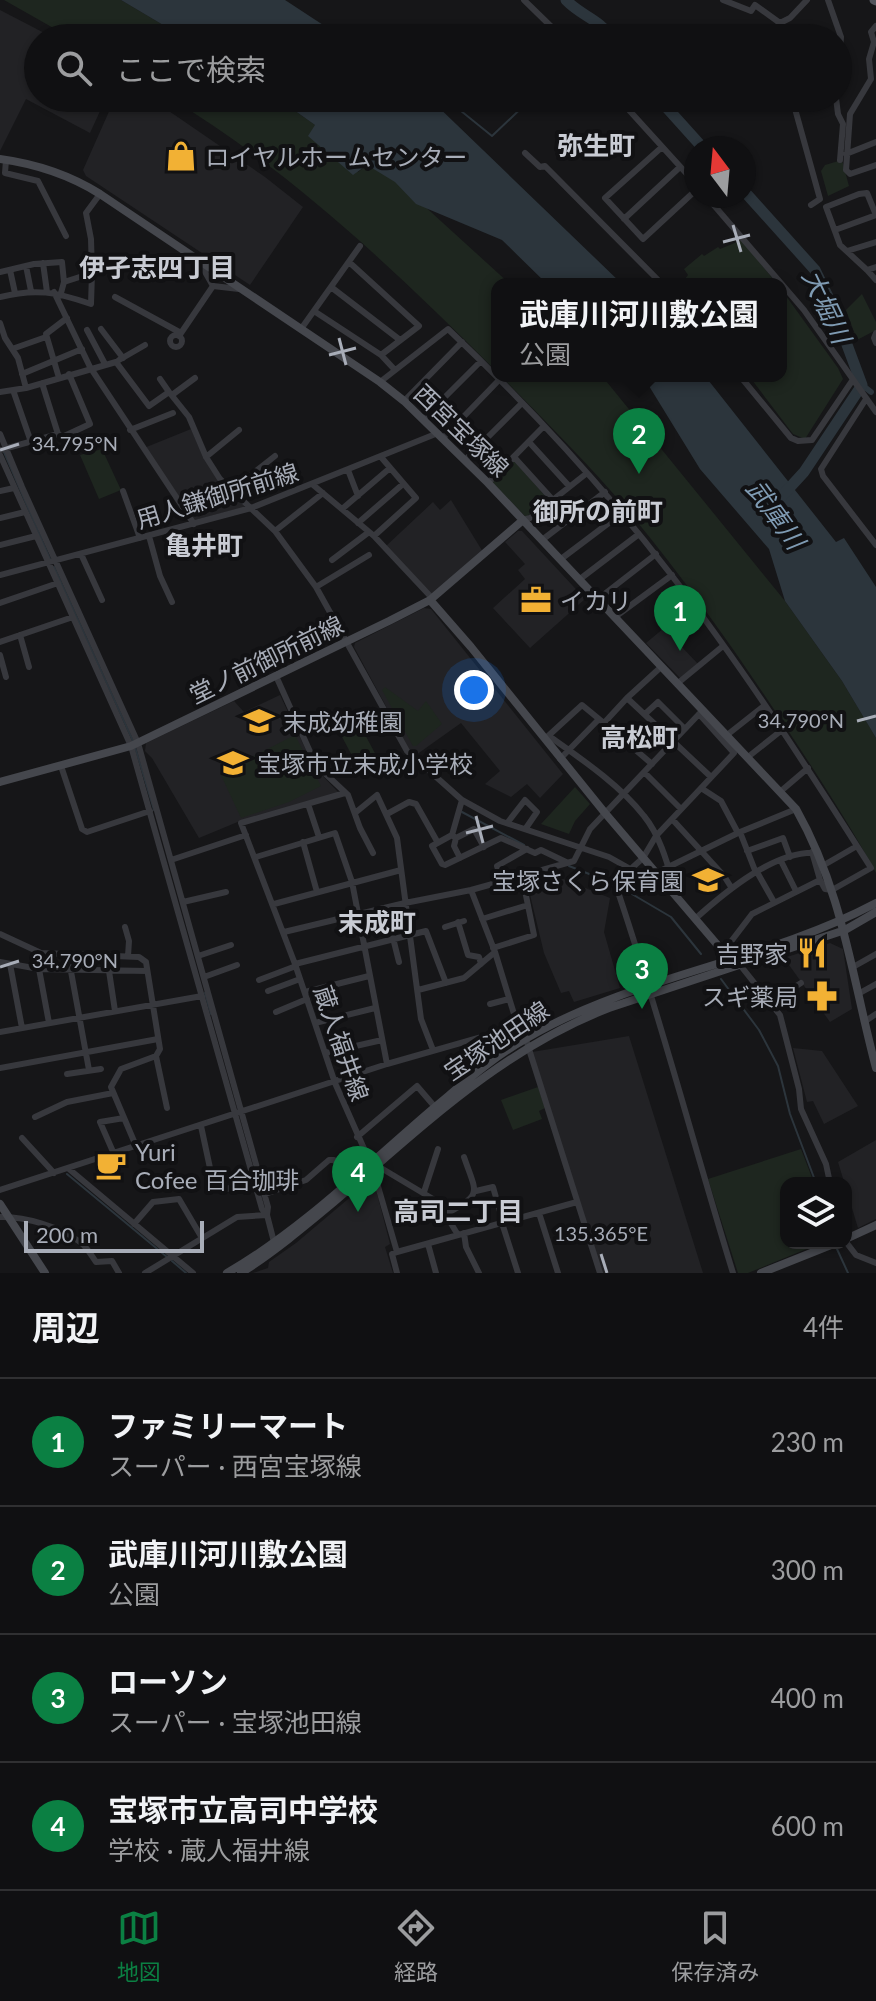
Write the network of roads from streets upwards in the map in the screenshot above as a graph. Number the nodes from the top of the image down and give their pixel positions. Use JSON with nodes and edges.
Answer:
{"nodes":[{"id":1,"x":524,"y":0,"type":"edge"},
{"id":2,"x":723,"y":0,"type":"edge"},
{"id":3,"x":748,"y":0,"type":"edge"},
{"id":4,"x":807,"y":0,"type":"edge"},
{"id":5,"x":828,"y":0,"type":"edge"},
{"id":6,"x":755,"y":5,"type":"junction"},
{"id":7,"x":780,"y":23,"type":"joint"},
{"id":8,"x":549,"y":24,"type":"edge"},
{"id":9,"x":836,"y":24,"type":"edge"},
{"id":10,"x":876,"y":26,"type":"edge"},
{"id":11,"x":852,"y":111,"type":"edge"},
{"id":12,"x":631,"y":112,"type":"edge"},
{"id":13,"x":796,"y":112,"type":"edge"},
{"id":14,"x":838,"y":112,"type":"edge"},
{"id":15,"x":851,"y":112,"type":"edge"},
{"id":16,"x":876,"y":142,"type":"edge"},
{"id":17,"x":662,"y":147,"type":"junction"},
{"id":18,"x":525,"y":153,"type":"dead end"},
{"id":19,"x":843,"y":157,"type":"junction"},
{"id":20,"x":3,"y":159,"type":"edge"},
{"id":21,"x":876,"y":165,"type":"edge"},
{"id":22,"x":680,"y":167,"type":"junction"},
{"id":23,"x":684,"y":172,"type":"edge"},
{"id":24,"x":876,"y":190,"type":"edge"},
{"id":25,"x":867,"y":193,"type":"junction"},
{"id":26,"x":100,"y":194,"type":"junction"},
{"id":27,"x":684,"y":199,"type":"edge"},
{"id":28,"x":811,"y":205,"type":"dead end"},
{"id":29,"x":716,"y":208,"type":"edge"},
{"id":30,"x":876,"y":215,"type":"edge"},
{"id":31,"x":624,"y":219,"type":"junction"},
{"id":32,"x":835,"y":230,"type":"junction"},
{"id":33,"x":66,"y":236,"type":"dead end"},
{"id":34,"x":876,"y":242,"type":"edge"},
{"id":35,"x":360,"y":246,"type":"dead end"},
{"id":36,"x":847,"y":251,"type":"junction"},
{"id":37,"x":198,"y":260,"type":"junction"},
{"id":38,"x":349,"y":262,"type":"junction"},
{"id":39,"x":43,"y":263,"type":"junction"},
{"id":40,"x":26,"y":266,"type":"junction"},
{"id":41,"x":876,"y":267,"type":"edge"},
{"id":42,"x":10,"y":270,"type":"junction"},
{"id":43,"x":867,"y":270,"type":"junction"},
{"id":44,"x":0,"y":272,"type":"edge"},
{"id":45,"x":92,"y":273,"type":"junction"},
{"id":46,"x":656,"y":278,"type":"edge"},
{"id":47,"x":776,"y":278,"type":"edge"},
{"id":48,"x":876,"y":280,"type":"edge"},
{"id":49,"x":64,"y":282,"type":"junction"},
{"id":50,"x":213,"y":286,"type":"junction"},
{"id":51,"x":331,"y":287,"type":"junction"},
{"id":52,"x":242,"y":290,"type":"junction"},
{"id":53,"x":787,"y":290,"type":"edge"},
{"id":54,"x":31,"y":291,"type":"junction"},
{"id":55,"x":54,"y":292,"type":"junction"},
{"id":56,"x":15,"y":293,"type":"junction"},
{"id":57,"x":0,"y":297,"type":"edge"},
{"id":58,"x":115,"y":297,"type":"dead end"},
{"id":59,"x":314,"y":311,"type":"junction"},
{"id":60,"x":67,"y":318,"type":"junction"},
{"id":61,"x":0,"y":323,"type":"edge"},
{"id":62,"x":101,"y":329,"type":"dead end"},
{"id":63,"x":301,"y":329,"type":"junction"},
{"id":64,"x":87,"y":330,"type":"dead end"},
{"id":65,"x":876,"y":333,"type":"edge"},
{"id":66,"x":46,"y":337,"type":"junction"},
{"id":67,"x":400,"y":340,"type":"junction"},
{"id":68,"x":462,"y":342,"type":"junction"},
{"id":69,"x":876,"y":343,"type":"edge"},
{"id":70,"x":145,"y":345,"type":"dead end"},
{"id":71,"x":96,"y":347,"type":"junction"},
{"id":72,"x":12,"y":349,"type":"junction"},
{"id":73,"x":83,"y":351,"type":"junction"},
{"id":74,"x":381,"y":355,"type":"junction"},
{"id":75,"x":119,"y":360,"type":"junction"},
{"id":76,"x":481,"y":361,"type":"junction"},
{"id":77,"x":54,"y":363,"type":"junction"},
{"id":78,"x":105,"y":364,"type":"junction"},
{"id":79,"x":90,"y":367,"type":"junction"},
{"id":80,"x":395,"y":370,"type":"junction"},
{"id":81,"x":491,"y":372,"type":"edge"},
{"id":82,"x":22,"y":374,"type":"junction"},
{"id":83,"x":69,"y":374,"type":"junction"},
{"id":84,"x":59,"y":378,"type":"junction"},
{"id":85,"x":195,"y":378,"type":"dead end"},
{"id":86,"x":160,"y":379,"type":"dead end"},
{"id":87,"x":380,"y":382,"type":"junction"},
{"id":88,"x":497,"y":382,"type":"edge"},
{"id":89,"x":501,"y":382,"type":"edge"},
{"id":90,"x":745,"y":382,"type":"edge"},
{"id":91,"x":852,"y":382,"type":"junction"},
{"id":92,"x":42,"y":383,"type":"junction"},
{"id":93,"x":26,"y":388,"type":"junction"},
{"id":94,"x":13,"y":390,"type":"junction"},
{"id":95,"x":0,"y":392,"type":"edge"},
{"id":96,"x":171,"y":394,"type":"junction"},
{"id":97,"x":404,"y":401,"type":"junction"},
{"id":98,"x":869,"y":401,"type":"edge"},
{"id":99,"x":522,"y":403,"type":"junction"},
{"id":100,"x":876,"y":412,"type":"edge"},
{"id":101,"x":173,"y":413,"type":"dead end"},
{"id":102,"x":423,"y":419,"type":"junction"},
{"id":103,"x":544,"y":426,"type":"junction"},
{"id":104,"x":130,"y":430,"type":"junction"},
{"id":105,"x":239,"y":430,"type":"dead end"},
{"id":106,"x":0,"y":434,"type":"edge"},
{"id":107,"x":58,"y":434,"type":"junction"},
{"id":108,"x":441,"y":435,"type":"junction"},
{"id":109,"x":31,"y":442,"type":"junction"},
{"id":110,"x":529,"y":442,"type":"junction"},
{"id":111,"x":2,"y":454,"type":"edge"},
{"id":112,"x":275,"y":456,"type":"dead end"},
{"id":113,"x":206,"y":457,"type":"junction"},
{"id":114,"x":381,"y":457,"type":"junction"},
{"id":115,"x":514,"y":457,"type":"junction"},
{"id":116,"x":465,"y":460,"type":"junction"},
{"id":117,"x":390,"y":468,"type":"junction"},
{"id":118,"x":348,"y":470,"type":"junction"},
{"id":119,"x":587,"y":473,"type":"junction"},
{"id":120,"x":488,"y":483,"type":"junction"},
{"id":121,"x":312,"y":484,"type":"junction"},
{"id":122,"x":403,"y":484,"type":"junction"},
{"id":123,"x":569,"y":486,"type":"junction"},
{"id":124,"x":14,"y":488,"type":"junction"},
{"id":125,"x":232,"y":490,"type":"junction"},
{"id":126,"x":0,"y":491,"type":"edge"},
{"id":127,"x":123,"y":491,"type":"dead end"},
{"id":128,"x":605,"y":492,"type":"junction"},
{"id":129,"x":323,"y":493,"type":"junction"},
{"id":130,"x":358,"y":496,"type":"junction"},
{"id":131,"x":552,"y":499,"type":"junction"},
{"id":132,"x":251,"y":508,"type":"junction"},
{"id":133,"x":342,"y":509,"type":"junction"},
{"id":134,"x":25,"y":512,"type":"junction"},
{"id":135,"x":622,"y":513,"type":"junction"},
{"id":136,"x":0,"y":518,"type":"edge"},
{"id":137,"x":523,"y":520,"type":"junction"},
{"id":138,"x":358,"y":523,"type":"junction"},
{"id":139,"x":194,"y":524,"type":"junction"},
{"id":140,"x":275,"y":531,"type":"junction"},
{"id":141,"x":371,"y":534,"type":"junction"},
{"id":142,"x":639,"y":534,"type":"junction"},
{"id":143,"x":36,"y":536,"type":"junction"},
{"id":144,"x":149,"y":536,"type":"junction"},
{"id":145,"x":140,"y":538,"type":"junction"},
{"id":146,"x":542,"y":540,"type":"junction"},
{"id":147,"x":0,"y":545,"type":"edge"},
{"id":148,"x":876,"y":545,"type":"edge"},
{"id":149,"x":81,"y":554,"type":"junction"},
{"id":150,"x":656,"y":554,"type":"junction"},
{"id":151,"x":369,"y":555,"type":"dead end"},
{"id":152,"x":561,"y":559,"type":"junction"},
{"id":153,"x":57,"y":560,"type":"junction"},
{"id":154,"x":332,"y":560,"type":"dead end"},
{"id":155,"x":48,"y":562,"type":"junction"},
{"id":156,"x":0,"y":575,"type":"edge"},
{"id":157,"x":672,"y":575,"type":"junction"},
{"id":158,"x":580,"y":579,"type":"junction"},
{"id":159,"x":58,"y":583,"type":"junction"},
{"id":160,"x":316,"y":587,"type":"junction"},
{"id":161,"x":431,"y":599,"type":"junction"},
{"id":162,"x":598,"y":599,"type":"junction"},
{"id":163,"x":102,"y":600,"type":"dead end"},
{"id":164,"x":172,"y":602,"type":"dead end"},
{"id":165,"x":0,"y":603,"type":"edge"},
{"id":166,"x":73,"y":617,"type":"junction"},
{"id":167,"x":615,"y":617,"type":"junction"},
{"id":168,"x":20,"y":635,"type":"junction"},
{"id":169,"x":0,"y":642,"type":"edge"},
{"id":170,"x":348,"y":642,"type":"junction"},
{"id":171,"x":723,"y":646,"type":"junction"},
{"id":172,"x":0,"y":655,"type":"edge"},
{"id":173,"x":29,"y":667,"type":"dead end"},
{"id":174,"x":661,"y":667,"type":"junction"},
{"id":175,"x":276,"y":676,"type":"junction"},
{"id":176,"x":6,"y":677,"type":"dead end"},
{"id":177,"x":678,"y":683,"type":"junction"},
{"id":178,"x":627,"y":698,"type":"junction"},
{"id":179,"x":765,"y":705,"type":"junction"},
{"id":180,"x":701,"y":712,"type":"junction"},
{"id":181,"x":645,"y":714,"type":"junction"},
{"id":182,"x":602,"y":721,"type":"junction"},
{"id":183,"x":685,"y":729,"type":"junction"},
{"id":184,"x":782,"y":730,"type":"junction"},
{"id":185,"x":727,"y":735,"type":"junction"},
{"id":186,"x":546,"y":738,"type":"junction"},
{"id":187,"x":674,"y":741,"type":"junction"},
{"id":188,"x":135,"y":744,"type":"junction"},
{"id":189,"x":570,"y":751,"type":"junction"},
{"id":190,"x":748,"y":757,"type":"junction"},
{"id":191,"x":560,"y":759,"type":"junction"},
{"id":192,"x":652,"y":764,"type":"junction"},
{"id":193,"x":61,"y":766,"type":"junction"},
{"id":194,"x":808,"y":768,"type":"junction"},
{"id":195,"x":644,"y":772,"type":"junction"},
{"id":196,"x":711,"y":777,"type":"junction"},
{"id":197,"x":0,"y":782,"type":"edge"},
{"id":198,"x":701,"y":788,"type":"junction"},
{"id":199,"x":781,"y":791,"type":"junction"},
{"id":200,"x":345,"y":793,"type":"junction"},
{"id":201,"x":622,"y":795,"type":"junction"},
{"id":202,"x":462,"y":800,"type":"junction"},
{"id":203,"x":308,"y":804,"type":"junction"},
{"id":204,"x":681,"y":809,"type":"junction"},
{"id":205,"x":796,"y":809,"type":"junction"},
{"id":206,"x":150,"y":811,"type":"junction"},
{"id":207,"x":355,"y":813,"type":"junction"},
{"id":208,"x":605,"y":813,"type":"junction"},
{"id":209,"x":387,"y":814,"type":"junction"},
{"id":210,"x":672,"y":819,"type":"junction"},
{"id":211,"x":508,"y":822,"type":"junction"},
{"id":212,"x":526,"y":828,"type":"junction"},
{"id":213,"x":739,"y":832,"type":"junction"},
{"id":214,"x":246,"y":835,"type":"junction"},
{"id":215,"x":656,"y":836,"type":"junction"},
{"id":216,"x":319,"y":837,"type":"junction"},
{"id":217,"x":454,"y":837,"type":"junction"},
{"id":218,"x":303,"y":842,"type":"junction"},
{"id":219,"x":438,"y":843,"type":"junction"},
{"id":220,"x":857,"y":846,"type":"junction"},
{"id":221,"x":484,"y":847,"type":"junction"},
{"id":222,"x":582,"y":847,"type":"junction"},
{"id":223,"x":527,"y":849,"type":"junction"},
{"id":224,"x":702,"y":851,"type":"junction"},
{"id":225,"x":747,"y":851,"type":"junction"},
{"id":226,"x":816,"y":852,"type":"junction"},
{"id":227,"x":373,"y":853,"type":"dead end"},
{"id":228,"x":256,"y":857,"type":"junction"},
{"id":229,"x":790,"y":857,"type":"junction"},
{"id":230,"x":460,"y":858,"type":"junction"},
{"id":231,"x":643,"y":858,"type":"junction"},
{"id":232,"x":171,"y":860,"type":"junction"},
{"id":233,"x":781,"y":861,"type":"junction"},
{"id":234,"x":566,"y":862,"type":"junction"},
{"id":235,"x":824,"y":865,"type":"junction"},
{"id":236,"x":668,"y":867,"type":"junction"},
{"id":237,"x":401,"y":870,"type":"junction"},
{"id":238,"x":630,"y":870,"type":"junction"},
{"id":239,"x":171,"y":872,"type":"junction"},
{"id":240,"x":656,"y":873,"type":"junction"},
{"id":241,"x":757,"y":873,"type":"junction"},
{"id":242,"x":522,"y":876,"type":"junction"},
{"id":243,"x":820,"y":880,"type":"junction"},
{"id":244,"x":502,"y":881,"type":"junction"},
{"id":245,"x":352,"y":882,"type":"junction"},
{"id":246,"x":659,"y":885,"type":"dead end"},
{"id":247,"x":731,"y":887,"type":"junction"},
{"id":248,"x":471,"y":890,"type":"junction"},
{"id":249,"x":832,"y":890,"type":"junction"},
{"id":250,"x":796,"y":891,"type":"junction"},
{"id":251,"x":226,"y":892,"type":"dead end"},
{"id":252,"x":317,"y":892,"type":"junction"},
{"id":253,"x":678,"y":899,"type":"junction"},
{"id":254,"x":183,"y":902,"type":"junction"},
{"id":255,"x":774,"y":902,"type":"junction"},
{"id":256,"x":405,"y":903,"type":"junction"},
{"id":257,"x":876,"y":903,"type":"edge"},
{"id":258,"x":274,"y":904,"type":"junction"},
{"id":259,"x":528,"y":905,"type":"junction"},
{"id":260,"x":876,"y":912,"type":"edge"},
{"id":261,"x":358,"y":914,"type":"junction"},
{"id":262,"x":482,"y":919,"type":"junction"},
{"id":263,"x":695,"y":919,"type":"junction"},
{"id":264,"x":843,"y":926,"type":"junction"},
{"id":265,"x":125,"y":927,"type":"dead end"},
{"id":266,"x":445,"y":927,"type":"dead end"},
{"id":267,"x":284,"y":932,"type":"junction"},
{"id":268,"x":0,"y":934,"type":"edge"},
{"id":269,"x":409,"y":934,"type":"junction"},
{"id":270,"x":393,"y":938,"type":"junction"},
{"id":271,"x":464,"y":944,"type":"junction"},
{"id":272,"x":231,"y":945,"type":"dead end"},
{"id":273,"x":364,"y":945,"type":"junction"},
{"id":274,"x":454,"y":947,"type":"dead end"},
{"id":275,"x":494,"y":950,"type":"junction"},
{"id":276,"x":723,"y":952,"type":"junction"},
{"id":277,"x":876,"y":954,"type":"edge"},
{"id":278,"x":68,"y":955,"type":"junction"},
{"id":279,"x":128,"y":956,"type":"junction"},
{"id":280,"x":198,"y":956,"type":"junction"},
{"id":281,"x":729,"y":960,"type":"junction"},
{"id":282,"x":0,"y":962,"type":"edge"},
{"id":283,"x":399,"y":962,"type":"dead end"},
{"id":284,"x":10,"y":964,"type":"junction"},
{"id":285,"x":481,"y":964,"type":"junction"},
{"id":286,"x":237,"y":965,"type":"dead end"},
{"id":287,"x":296,"y":965,"type":"junction"},
{"id":288,"x":740,"y":965,"type":"junction"},
{"id":289,"x":853,"y":967,"type":"junction"},
{"id":290,"x":39,"y":969,"type":"junction"},
{"id":291,"x":71,"y":971,"type":"junction"},
{"id":292,"x":109,"y":971,"type":"junction"},
{"id":293,"x":147,"y":971,"type":"junction"},
{"id":294,"x":369,"y":976,"type":"junction"},
{"id":295,"x":204,"y":977,"type":"junction"},
{"id":296,"x":300,"y":979,"type":"junction"},
{"id":297,"x":259,"y":980,"type":"dead end"},
{"id":298,"x":446,"y":983,"type":"junction"},
{"id":299,"x":801,"y":983,"type":"dead end"},
{"id":300,"x":876,"y":984,"type":"edge"},
{"id":301,"x":418,"y":990,"type":"junction"},
{"id":302,"x":652,"y":990,"type":"junction"},
{"id":303,"x":268,"y":991,"type":"dead end"},
{"id":304,"x":858,"y":994,"type":"junction"},
{"id":305,"x":202,"y":996,"type":"junction"},
{"id":306,"x":306,"y":996,"type":"junction"},
{"id":307,"x":509,"y":999,"type":"junction"},
{"id":308,"x":771,"y":1002,"type":"junction"},
{"id":309,"x":152,"y":1004,"type":"junction"},
{"id":310,"x":490,"y":1004,"type":"dead end"},
{"id":311,"x":375,"y":1008,"type":"junction"},
{"id":312,"x":115,"y":1011,"type":"junction"},
{"id":313,"x":276,"y":1012,"type":"dead end"},
{"id":314,"x":876,"y":1014,"type":"edge"},
{"id":315,"x":79,"y":1017,"type":"junction"},
{"id":316,"x":864,"y":1022,"type":"junction"},
{"id":317,"x":49,"y":1023,"type":"junction"},
{"id":318,"x":315,"y":1023,"type":"junction"},
{"id":319,"x":518,"y":1027,"type":"junction"},
{"id":320,"x":22,"y":1028,"type":"junction"},
{"id":321,"x":0,"y":1032,"type":"edge"},
{"id":322,"x":158,"y":1039,"type":"junction"},
{"id":323,"x":382,"y":1040,"type":"junction"},
{"id":324,"x":527,"y":1042,"type":"junction"},
{"id":325,"x":873,"y":1044,"type":"edge"},
{"id":326,"x":433,"y":1050,"type":"junction"},
{"id":327,"x":86,"y":1051,"type":"junction"},
{"id":328,"x":325,"y":1053,"type":"junction"},
{"id":329,"x":156,"y":1056,"type":"junction"},
{"id":330,"x":387,"y":1064,"type":"junction"},
{"id":331,"x":0,"y":1068,"type":"edge"},
{"id":332,"x":876,"y":1068,"type":"edge"},
{"id":333,"x":101,"y":1069,"type":"dead end"},
{"id":334,"x":89,"y":1070,"type":"junction"},
{"id":335,"x":67,"y":1074,"type":"dead end"},
{"id":336,"x":335,"y":1083,"type":"junction"},
{"id":337,"x":113,"y":1093,"type":"junction"},
{"id":338,"x":435,"y":1107,"type":"junction"},
{"id":339,"x":167,"y":1108,"type":"dead end"},
{"id":340,"x":239,"y":1114,"type":"junction"},
{"id":341,"x":35,"y":1117,"type":"dead end"},
{"id":342,"x":124,"y":1118,"type":"junction"},
{"id":343,"x":201,"y":1126,"type":"junction"},
{"id":344,"x":357,"y":1137,"type":"junction"},
{"id":345,"x":22,"y":1138,"type":"dead end"},
{"id":346,"x":136,"y":1146,"type":"junction"},
{"id":347,"x":438,"y":1149,"type":"dead end"},
{"id":348,"x":114,"y":1154,"type":"junction"},
{"id":349,"x":464,"y":1157,"type":"dead end"},
{"id":350,"x":374,"y":1167,"type":"junction"},
{"id":351,"x":69,"y":1169,"type":"junction"},
{"id":352,"x":54,"y":1173,"type":"junction"},
{"id":353,"x":392,"y":1174,"type":"junction"},
{"id":354,"x":829,"y":1177,"type":"edge"},
{"id":355,"x":351,"y":1179,"type":"junction"},
{"id":356,"x":254,"y":1181,"type":"junction"},
{"id":357,"x":213,"y":1182,"type":"dead end"},
{"id":358,"x":378,"y":1186,"type":"junction"},
{"id":359,"x":0,"y":1190,"type":"edge"},
{"id":360,"x":223,"y":1190,"type":"dead end"},
{"id":361,"x":476,"y":1191,"type":"junction"},
{"id":362,"x":424,"y":1192,"type":"junction"},
{"id":363,"x":265,"y":1194,"type":"junction"},
{"id":364,"x":577,"y":1202,"type":"junction"},
{"id":365,"x":0,"y":1204,"type":"edge"},
{"id":366,"x":539,"y":1213,"type":"junction"},
{"id":367,"x":446,"y":1214,"type":"junction"},
{"id":368,"x":267,"y":1215,"type":"junction"},
{"id":369,"x":5,"y":1217,"type":"edge"},
{"id":370,"x":503,"y":1223,"type":"junction"},
{"id":371,"x":134,"y":1224,"type":"junction"},
{"id":372,"x":876,"y":1225,"type":"edge"},
{"id":373,"x":461,"y":1234,"type":"junction"},
{"id":374,"x":852,"y":1237,"type":"edge"},
{"id":375,"x":202,"y":1238,"type":"junction"},
{"id":376,"x":428,"y":1244,"type":"junction"},
{"id":377,"x":275,"y":1246,"type":"junction"},
{"id":378,"x":821,"y":1249,"type":"edge"},
{"id":379,"x":852,"y":1249,"type":"edge"},
{"id":380,"x":397,"y":1252,"type":"junction"},
{"id":381,"x":171,"y":1257,"type":"junction"},
{"id":382,"x":876,"y":1263,"type":"edge"},
{"id":383,"x":45,"y":1273,"type":"edge"},
{"id":384,"x":119,"y":1273,"type":"edge"},
{"id":385,"x":145,"y":1273,"type":"edge"},
{"id":386,"x":193,"y":1273,"type":"edge"},
{"id":387,"x":227,"y":1273,"type":"edge"},
{"id":388,"x":241,"y":1273,"type":"edge"},
{"id":389,"x":397,"y":1273,"type":"edge"},
{"id":390,"x":436,"y":1273,"type":"edge"},
{"id":391,"x":479,"y":1273,"type":"edge"},
{"id":392,"x":518,"y":1273,"type":"edge"},
{"id":393,"x":558,"y":1273,"type":"edge"},
{"id":394,"x":600,"y":1273,"type":"edge"},
{"id":395,"x":733,"y":1273,"type":"edge"},
{"id":396,"x":761,"y":1273,"type":"edge"}],
"edges":[{"from":1,"to":8,"type":"street"},
{"from":2,"to":6,"type":"street"},
{"from":3,"to":6,"type":"street"},
{"from":4,"to":7,"type":"street"},
{"from":5,"to":9,"type":"street"},
{"from":6,"to":7,"type":"street"},
{"from":10,"to":11,"type":"street"},
{"from":12,"to":17,"type":"street"},
{"from":13,"to":28,"type":"street"},
{"from":14,"to":19,"type":"street"},
{"from":15,"to":19,"type":"street"},
{"from":16,"to":19,"type":"street"},
{"from":17,"to":22,"type":"street"},
{"from":17,"to":31,"type":"street"},
{"from":18,"to":46,"type":"street"},
{"from":19,"to":21,"type":"street"},
{"from":20,"to":26,"type":"street","name":"西宮宝塚線"},
{"from":20,"to":33,"type":"street"},
{"from":22,"to":23,"type":"street"},
{"from":22,"to":31,"type":"street"},
{"from":24,"to":25,"type":"street"},
{"from":25,"to":30,"type":"street"},
{"from":25,"to":32,"type":"street"},
{"from":26,"to":37,"type":"street","name":"西宮宝塚線"},
{"from":26,"to":45,"type":"street"},
{"from":27,"to":31,"type":"street"},
{"from":29,"to":47,"type":"street"},
{"from":30,"to":32,"type":"street"},
{"from":32,"to":36,"type":"street"},
{"from":34,"to":36,"type":"street"},
{"from":35,"to":38,"type":"street"},
{"from":36,"to":43,"type":"street"},
{"from":37,"to":50,"type":"street"},
{"from":37,"to":52,"type":"street","name":"西宮宝塚線"},
{"from":38,"to":51,"type":"street"},
{"from":38,"to":67,"type":"street"},
{"from":39,"to":40,"type":"street"},
{"from":39,"to":49,"type":"street"},
{"from":39,"to":55,"type":"street"},
{"from":40,"to":42,"type":"street"},
{"from":40,"to":54,"type":"street"},
{"from":41,"to":43,"type":"street"},
{"from":42,"to":44,"type":"street"},
{"from":42,"to":56,"type":"street"},
{"from":43,"to":48,"type":"street"},
{"from":45,"to":49,"type":"street"},
{"from":45,"to":55,"type":"street"},
{"from":49,"to":55,"type":"street"},
{"from":50,"to":52,"type":"street"},
{"from":50,"to":58,"type":"street"},
{"from":51,"to":59,"type":"street"},
{"from":51,"to":67,"type":"street"},
{"from":52,"to":63,"type":"street","name":"西宮宝塚線"},
{"from":53,"to":91,"type":"street"},
{"from":54,"to":55,"type":"street"},
{"from":54,"to":56,"type":"street"},
{"from":55,"to":60,"type":"street"},
{"from":56,"to":57,"type":"street"},
{"from":59,"to":63,"type":"street"},
{"from":59,"to":74,"type":"street"},
{"from":60,"to":66,"type":"street"},
{"from":60,"to":73,"type":"street"},
{"from":61,"to":72,"type":"street"},
{"from":62,"to":75,"type":"street"},
{"from":63,"to":87,"type":"street","name":"西宮宝塚線"},
{"from":64,"to":71,"type":"street"},
{"from":65,"to":69,"type":"street"},
{"from":66,"to":72,"type":"street"},
{"from":66,"to":77,"type":"street"},
{"from":67,"to":74,"type":"street"},
{"from":68,"to":76,"type":"street"},
{"from":68,"to":80,"type":"street"},
{"from":68,"to":97,"type":"street"},
{"from":70,"to":75,"type":"street"},
{"from":71,"to":73,"type":"street"},
{"from":71,"to":78,"type":"street"},
{"from":72,"to":82,"type":"street"},
{"from":73,"to":77,"type":"street"},
{"from":73,"to":79,"type":"street"},
{"from":74,"to":80,"type":"street"},
{"from":75,"to":78,"type":"street"},
{"from":75,"to":96,"type":"street"},
{"from":76,"to":81,"type":"street"},
{"from":76,"to":102,"type":"street"},
{"from":77,"to":82,"type":"street"},
{"from":77,"to":84,"type":"street"},
{"from":78,"to":79,"type":"street"},
{"from":79,"to":83,"type":"street"},
{"from":79,"to":104,"type":"street"},
{"from":80,"to":87,"type":"street"},
{"from":82,"to":93,"type":"street"},
{"from":83,"to":84,"type":"street"},
{"from":83,"to":107,"type":"street"},
{"from":84,"to":92,"type":"street"},
{"from":85,"to":96,"type":"street"},
{"from":86,"to":96,"type":"street"},
{"from":87,"to":97,"type":"street","name":"西宮宝塚線"},
{"from":88,"to":108,"type":"street"},
{"from":89,"to":99,"type":"street"},
{"from":90,"to":91,"type":"street"},
{"from":91,"to":98,"type":"street"},
{"from":92,"to":93,"type":"street"},
{"from":92,"to":107,"type":"street"},
{"from":93,"to":94,"type":"street"},
{"from":94,"to":95,"type":"street"},
{"from":94,"to":109,"type":"street"},
{"from":96,"to":113,"type":"street"},
{"from":97,"to":102,"type":"street","name":"西宮宝塚線"},
{"from":98,"to":100,"type":"street"},
{"from":98,"to":148,"type":"street"},
{"from":99,"to":103,"type":"street"},
{"from":99,"to":116,"type":"street"},
{"from":101,"to":104,"type":"street"},
{"from":102,"to":108,"type":"street","name":"西宮宝塚線"},
{"from":103,"to":110,"type":"street"},
{"from":103,"to":119,"type":"street"},
{"from":104,"to":139,"type":"street"},
{"from":105,"to":113,"type":"street"},
{"from":106,"to":111,"type":"street"},
{"from":107,"to":109,"type":"street"},
{"from":108,"to":114,"type":"street","name":"用人鎌御所前線"},
{"from":108,"to":116,"type":"street","name":"西宮宝塚線"},
{"from":109,"to":111,"type":"street"},
{"from":110,"to":115,"type":"street"},
{"from":110,"to":123,"type":"street"},
{"from":111,"to":124,"type":"street"},
{"from":111,"to":153,"type":"street"},
{"from":112,"to":125,"type":"street"},
{"from":113,"to":125,"type":"street"},
{"from":114,"to":117,"type":"street"},
{"from":114,"to":118,"type":"street","name":"用人鎌御所前線"},
{"from":115,"to":120,"type":"street"},
{"from":115,"to":131,"type":"street"},
{"from":116,"to":120,"type":"street","name":"西宮宝塚線"},
{"from":117,"to":122,"type":"street"},
{"from":117,"to":130,"type":"street"},
{"from":118,"to":121,"type":"street","name":"用人鎌御所前線"},
{"from":118,"to":130,"type":"street"},
{"from":119,"to":123,"type":"street"},
{"from":119,"to":128,"type":"street"},
{"from":120,"to":137,"type":"street","name":"西宮宝塚線"},
{"from":121,"to":129,"type":"street"},
{"from":121,"to":132,"type":"street","name":"用人鎌御所前線"},
{"from":122,"to":138,"type":"street"},
{"from":122,"to":141,"type":"street"},
{"from":123,"to":131,"type":"street"},
{"from":124,"to":126,"type":"street"},
{"from":124,"to":134,"type":"street"},
{"from":125,"to":132,"type":"street"},
{"from":127,"to":145,"type":"street"},
{"from":128,"to":135,"type":"street"},
{"from":128,"to":146,"type":"street"},
{"from":129,"to":133,"type":"street"},
{"from":129,"to":140,"type":"street"},
{"from":130,"to":133,"type":"street"},
{"from":131,"to":137,"type":"street"},
{"from":132,"to":139,"type":"street","name":"用人鎌御所前線"},
{"from":132,"to":140,"type":"street"},
{"from":133,"to":138,"type":"street"},
{"from":134,"to":136,"type":"street"},
{"from":134,"to":143,"type":"street"},
{"from":135,"to":142,"type":"street"},
{"from":135,"to":152,"type":"street"},
{"from":137,"to":146,"type":"street","name":"西宮宝塚線"},
{"from":137,"to":161,"type":"street","name":"堂ノ前御所前線"},
{"from":138,"to":141,"type":"street"},
{"from":139,"to":144,"type":"street","name":"用人鎌御所前線"},
{"from":140,"to":160,"type":"street"},
{"from":141,"to":154,"type":"street"},
{"from":141,"to":161,"type":"street"},
{"from":142,"to":150,"type":"street"},
{"from":142,"to":158,"type":"street"},
{"from":143,"to":147,"type":"street"},
{"from":143,"to":155,"type":"street"},
{"from":144,"to":145,"type":"street","name":"用人鎌御所前線"},
{"from":144,"to":164,"type":"street"},
{"from":145,"to":149,"type":"street","name":"用人鎌御所前線"},
{"from":146,"to":152,"type":"street","name":"西宮宝塚線"},
{"from":149,"to":153,"type":"street","name":"用人鎌御所前線"},
{"from":149,"to":163,"type":"street"},
{"from":150,"to":157,"type":"street"},
{"from":150,"to":162,"type":"street"},
{"from":151,"to":160,"type":"street"},
{"from":152,"to":158,"type":"street","name":"西宮宝塚線"},
{"from":153,"to":155,"type":"street","name":"用人鎌御所前線"},
{"from":153,"to":188,"type":"street"},
{"from":155,"to":156,"type":"street","name":"用人鎌御所前線"},
{"from":155,"to":159,"type":"street"},
{"from":157,"to":167,"type":"street"},
{"from":157,"to":171,"type":"street"},
{"from":158,"to":162,"type":"street","name":"西宮宝塚線"},
{"from":159,"to":165,"type":"street"},
{"from":159,"to":166,"type":"street"},
{"from":160,"to":170,"type":"street"},
{"from":161,"to":170,"type":"street","name":"堂ノ前御所前線"},
{"from":161,"to":186,"type":"street"},
{"from":162,"to":167,"type":"street","name":"西宮宝塚線"},
{"from":166,"to":168,"type":"street"},
{"from":166,"to":188,"type":"street"},
{"from":167,"to":174,"type":"street","name":"西宮宝塚線"},
{"from":168,"to":169,"type":"street"},
{"from":168,"to":173,"type":"street"},
{"from":170,"to":175,"type":"street","name":"堂ノ前御所前線"},
{"from":170,"to":202,"type":"street"},
{"from":171,"to":177,"type":"street"},
{"from":171,"to":179,"type":"street"},
{"from":172,"to":176,"type":"street"},
{"from":174,"to":177,"type":"street","name":"西宮宝塚線"},
{"from":174,"to":178,"type":"street"},
{"from":175,"to":188,"type":"street","name":"堂ノ前御所前線"},
{"from":175,"to":200,"type":"street"},
{"from":177,"to":180,"type":"street","name":"西宮宝塚線"},
{"from":178,"to":181,"type":"street"},
{"from":178,"to":182,"type":"street"},
{"from":179,"to":184,"type":"street"},
{"from":179,"to":185,"type":"street"},
{"from":180,"to":183,"type":"street"},
{"from":180,"to":185,"type":"street","name":"西宮宝塚線"},
{"from":180,"to":196,"type":"street"},
{"from":181,"to":183,"type":"street"},
{"from":181,"to":187,"type":"street"},
{"from":182,"to":186,"type":"street"},
{"from":182,"to":189,"type":"street"},
{"from":182,"to":192,"type":"street"},
{"from":183,"to":187,"type":"street"},
{"from":184,"to":190,"type":"street"},
{"from":184,"to":194,"type":"street"},
{"from":185,"to":190,"type":"street","name":"西宮宝塚線"},
{"from":186,"to":189,"type":"street"},
{"from":186,"to":191,"type":"street"},
{"from":187,"to":192,"type":"street"},
{"from":187,"to":196,"type":"street"},
{"from":188,"to":193,"type":"street","name":"堂ノ前御所前線"},
{"from":188,"to":206,"type":"street"},
{"from":188,"to":232,"type":"street"},
{"from":189,"to":191,"type":"street"},
{"from":189,"to":201,"type":"street"},
{"from":190,"to":199,"type":"street","name":"西宮宝塚線"},
{"from":191,"to":208,"type":"street"},
{"from":192,"to":195,"type":"street"},
{"from":193,"to":197,"type":"street","name":"堂ノ前御所前線"},
{"from":193,"to":206,"type":"street"},
{"from":194,"to":199,"type":"street"},
{"from":194,"to":220,"type":"street"},
{"from":195,"to":201,"type":"street"},
{"from":195,"to":204,"type":"street"},
{"from":196,"to":198,"type":"street"},
{"from":198,"to":204,"type":"street"},
{"from":198,"to":213,"type":"street"},
{"from":199,"to":205,"type":"street","name":"西宮宝塚線"},
{"from":200,"to":203,"type":"street"},
{"from":200,"to":207,"type":"street"},
{"from":201,"to":208,"type":"street"},
{"from":201,"to":215,"type":"street"},
{"from":202,"to":211,"type":"street"},
{"from":202,"to":217,"type":"street"},
{"from":203,"to":214,"type":"street","name":"蔵人福井線"},
{"from":203,"to":216,"type":"street"},
{"from":204,"to":210,"type":"street"},
{"from":205,"to":213,"type":"street"},
{"from":205,"to":226,"type":"street","name":"西宮宝塚線"},
{"from":206,"to":239,"type":"street"},
{"from":207,"to":209,"type":"street"},
{"from":207,"to":227,"type":"street"},
{"from":208,"to":222,"type":"street"},
{"from":208,"to":231,"type":"street"},
{"from":209,"to":219,"type":"street"},
{"from":209,"to":237,"type":"street"},
{"from":210,"to":215,"type":"street"},
{"from":210,"to":224,"type":"street"},
{"from":211,"to":212,"type":"street"},
{"from":211,"to":212,"type":"street"},
{"from":212,"to":222,"type":"street"},
{"from":213,"to":224,"type":"street"},
{"from":213,"to":225,"type":"street"},
{"from":214,"to":228,"type":"street","name":"蔵人福井線"},
{"from":214,"to":232,"type":"street"},
{"from":215,"to":231,"type":"street"},
{"from":215,"to":236,"type":"street"},
{"from":216,"to":218,"type":"street"},
{"from":216,"to":245,"type":"street"},
{"from":217,"to":219,"type":"street"},
{"from":217,"to":221,"type":"street"},
{"from":217,"to":230,"type":"street"},
{"from":218,"to":228,"type":"street"},
{"from":218,"to":252,"type":"street"},
{"from":219,"to":230,"type":"street"},
{"from":220,"to":235,"type":"street"},
{"from":220,"to":249,"type":"street"},
{"from":221,"to":223,"type":"street"},
{"from":221,"to":230,"type":"street"},
{"from":222,"to":234,"type":"street"},
{"from":222,"to":238,"type":"street"},
{"from":223,"to":234,"type":"street"},
{"from":223,"to":244,"type":"street"},
{"from":224,"to":236,"type":"street"},
{"from":224,"to":247,"type":"street"},
{"from":225,"to":229,"type":"street"},
{"from":225,"to":241,"type":"street"},
{"from":226,"to":229,"type":"street"},
{"from":226,"to":235,"type":"street","name":"西宮宝塚線"},
{"from":226,"to":243,"type":"street"},
{"from":228,"to":258,"type":"street","name":"蔵人福井線"},
{"from":229,"to":233,"type":"street"},
{"from":231,"to":238,"type":"street"},
{"from":231,"to":240,"type":"street"},
{"from":232,"to":239,"type":"street"},
{"from":233,"to":241,"type":"street"},
{"from":233,"to":250,"type":"street"},
{"from":234,"to":242,"type":"street"},
{"from":235,"to":249,"type":"street","name":"西宮宝塚線"},
{"from":236,"to":240,"type":"street"},
{"from":236,"to":253,"type":"street"},
{"from":237,"to":245,"type":"street"},
{"from":237,"to":256,"type":"street"},
{"from":238,"to":246,"type":"street"},
{"from":238,"to":302,"type":"street"},
{"from":239,"to":254,"type":"street"},
{"from":239,"to":305,"type":"street"},
{"from":240,"to":253,"type":"street"},
{"from":241,"to":247,"type":"street"},
{"from":241,"to":255,"type":"street"},
{"from":242,"to":244,"type":"street"},
{"from":242,"to":259,"type":"street"},
{"from":243,"to":249,"type":"street"},
{"from":243,"to":250,"type":"street"},
{"from":244,"to":248,"type":"street"},
{"from":245,"to":252,"type":"street"},
{"from":245,"to":261,"type":"street"},
{"from":247,"to":263,"type":"street"},
{"from":248,"to":256,"type":"street"},
{"from":248,"to":262,"type":"street"},
{"from":249,"to":264,"type":"street","name":"西宮宝塚線"},
{"from":250,"to":255,"type":"street"},
{"from":251,"to":254,"type":"street"},
{"from":252,"to":258,"type":"street"},
{"from":253,"to":263,"type":"street"},
{"from":254,"to":280,"type":"street"},
{"from":255,"to":276,"type":"street"},
{"from":256,"to":261,"type":"street"},
{"from":256,"to":269,"type":"street"},
{"from":257,"to":264,"type":"street"},
{"from":258,"to":267,"type":"street","name":"蔵人福井線"},
{"from":259,"to":262,"type":"street"},
{"from":259,"to":275,"type":"street"},
{"from":260,"to":264,"type":"street"},
{"from":261,"to":267,"type":"street"},
{"from":261,"to":273,"type":"street"},
{"from":262,"to":275,"type":"street"},
{"from":263,"to":276,"type":"street"},
{"from":264,"to":281,"type":"street"},
{"from":264,"to":288,"type":"street"},
{"from":264,"to":289,"type":"street","name":"西宮宝塚線"},
{"from":265,"to":279,"type":"street"},
{"from":266,"to":271,"type":"street"},
{"from":267,"to":287,"type":"street","name":"蔵人福井線"},
{"from":268,"to":278,"type":"street"},
{"from":269,"to":270,"type":"street"},
{"from":269,"to":298,"type":"street"},
{"from":269,"to":301,"type":"street"},
{"from":270,"to":273,"type":"street"},
{"from":270,"to":283,"type":"street"},
{"from":271,"to":274,"type":"street"},
{"from":271,"to":285,"type":"street"},
{"from":272,"to":280,"type":"street"},
{"from":273,"to":287,"type":"street"},
{"from":273,"to":294,"type":"street"},
{"from":275,"to":285,"type":"street"},
{"from":275,"to":307,"type":"street"},
{"from":276,"to":281,"type":"street"},
{"from":277,"to":289,"type":"street"},
{"from":278,"to":279,"type":"street"},
{"from":278,"to":291,"type":"street"},
{"from":279,"to":293,"type":"street"},
{"from":280,"to":295,"type":"street"},
{"from":281,"to":288,"type":"street"},
{"from":281,"to":302,"type":"street"},
{"from":282,"to":284,"type":"street"},
{"from":284,"to":290,"type":"street"},
{"from":284,"to":320,"type":"street"},
{"from":285,"to":298,"type":"street"},
{"from":286,"to":295,"type":"street"},
{"from":287,"to":296,"type":"street","name":"蔵人福井線"},
{"from":287,"to":297,"type":"street"},
{"from":288,"to":302,"type":"street"},
{"from":288,"to":308,"type":"street"},
{"from":289,"to":304,"type":"street","name":"西宮宝塚線"},
{"from":290,"to":291,"type":"street"},
{"from":290,"to":317,"type":"street"},
{"from":291,"to":292,"type":"street"},
{"from":291,"to":315,"type":"street"},
{"from":292,"to":293,"type":"street"},
{"from":292,"to":312,"type":"street"},
{"from":293,"to":309,"type":"street"},
{"from":294,"to":306,"type":"street"},
{"from":294,"to":311,"type":"street"},
{"from":295,"to":340,"type":"street"},
{"from":296,"to":303,"type":"street"},
{"from":296,"to":306,"type":"street","name":"蔵人福井線"},
{"from":298,"to":301,"type":"street"},
{"from":299,"to":308,"type":"street"},
{"from":300,"to":304,"type":"street"},
{"from":301,"to":326,"type":"street"},
{"from":302,"to":324,"type":"street"},
{"from":302,"to":395,"type":"street"},
{"from":304,"to":316,"type":"street","name":"西宮宝塚線"},
{"from":305,"to":309,"type":"street"},
{"from":305,"to":340,"type":"street"},
{"from":306,"to":313,"type":"street"},
{"from":306,"to":318,"type":"street","name":"蔵人福井線"},
{"from":307,"to":310,"type":"street"},
{"from":307,"to":319,"type":"street"},
{"from":308,"to":354,"type":"street"},
{"from":309,"to":312,"type":"street"},
{"from":309,"to":322,"type":"street"},
{"from":311,"to":318,"type":"street"},
{"from":311,"to":323,"type":"street"},
{"from":312,"to":315,"type":"street"},
{"from":314,"to":316,"type":"street"},
{"from":315,"to":317,"type":"street"},
{"from":315,"to":327,"type":"street"},
{"from":316,"to":325,"type":"street","name":"西宮宝塚線"},
{"from":317,"to":320,"type":"street"},
{"from":318,"to":328,"type":"street","name":"蔵人福井線"},
{"from":319,"to":324,"type":"street"},
{"from":319,"to":326,"type":"street"},
{"from":320,"to":321,"type":"street"},
{"from":322,"to":327,"type":"street"},
{"from":322,"to":329,"type":"street"},
{"from":323,"to":328,"type":"street"},
{"from":323,"to":330,"type":"street"},
{"from":324,"to":338,"type":"street","name":"宝塚池田線"},
{"from":324,"to":350,"type":"street"},
{"from":324,"to":364,"type":"street"},
{"from":325,"to":332,"type":"street","name":"西宮宝塚線"},
{"from":326,"to":330,"type":"street"},
{"from":327,"to":331,"type":"street"},
{"from":327,"to":334,"type":"street"},
{"from":328,"to":336,"type":"street","name":"蔵人福井線"},
{"from":329,"to":337,"type":"street"},
{"from":329,"to":339,"type":"street"},
{"from":330,"to":336,"type":"street"},
{"from":333,"to":334,"type":"street"},
{"from":334,"to":335,"type":"street"},
{"from":336,"to":340,"type":"street"},
{"from":336,"to":344,"type":"street","name":"蔵人福井線"},
{"from":337,"to":341,"type":"street"},
{"from":337,"to":342,"type":"street"},
{"from":338,"to":344,"type":"street"},
{"from":338,"to":350,"type":"street","name":"宝塚池田線"},
{"from":340,"to":343,"type":"street"},
{"from":340,"to":356,"type":"street"},
{"from":340,"to":363,"type":"street"},
{"from":342,"to":346,"type":"street"},
{"from":342,"to":348,"type":"street"},
{"from":343,"to":346,"type":"street"},
{"from":343,"to":357,"type":"street"},
{"from":344,"to":350,"type":"street","name":"蔵人福井線"},
{"from":345,"to":352,"type":"street"},
{"from":346,"to":348,"type":"street"},
{"from":347,"to":362,"type":"street"},
{"from":348,"to":351,"type":"street"},
{"from":349,"to":361,"type":"street"},
{"from":350,"to":353,"type":"street"},
{"from":350,"to":355,"type":"street","name":"宝塚池田線"},
{"from":350,"to":358,"type":"street","name":"蔵人福井線"},
{"from":350,"to":377,"type":"street"},
{"from":351,"to":352,"type":"street"},
{"from":351,"to":371,"type":"street"},
{"from":352,"to":359,"type":"street"},
{"from":353,"to":358,"type":"street"},
{"from":353,"to":362,"type":"street"},
{"from":355,"to":363,"type":"street"},
{"from":355,"to":377,"type":"street","name":"宝塚池田線"},
{"from":356,"to":360,"type":"street"},
{"from":356,"to":368,"type":"street"},
{"from":358,"to":380,"type":"street","name":"蔵人福井線"},
{"from":361,"to":367,"type":"street"},
{"from":361,"to":370,"type":"street"},
{"from":362,"to":367,"type":"street"},
{"from":363,"to":368,"type":"street"},
{"from":364,"to":366,"type":"street"},
{"from":364,"to":394,"type":"street"},
{"from":365,"to":369,"type":"street"},
{"from":366,"to":370,"type":"street"},
{"from":366,"to":393,"type":"street"},
{"from":367,"to":373,"type":"street"},
{"from":368,"to":375,"type":"street"},
{"from":368,"to":377,"type":"street"},
{"from":369,"to":383,"type":"street"},
{"from":369,"to":384,"type":"street"},
{"from":370,"to":373,"type":"street"},
{"from":370,"to":392,"type":"street"},
{"from":371,"to":375,"type":"street"},
{"from":371,"to":381,"type":"street"},
{"from":372,"to":374,"type":"street"},
{"from":373,"to":376,"type":"street"},
{"from":373,"to":391,"type":"street"},
{"from":375,"to":381,"type":"street"},
{"from":376,"to":380,"type":"street"},
{"from":376,"to":390,"type":"street"},
{"from":377,"to":387,"type":"street","name":"宝塚池田線"},
{"from":377,"to":388,"type":"street"},
{"from":378,"to":396,"type":"street"},
{"from":379,"to":382,"type":"street"},
{"from":380,"to":389,"type":"street","name":"蔵人福井線"},
{"from":381,"to":385,"type":"street"},
{"from":381,"to":386,"type":"street"}]}
